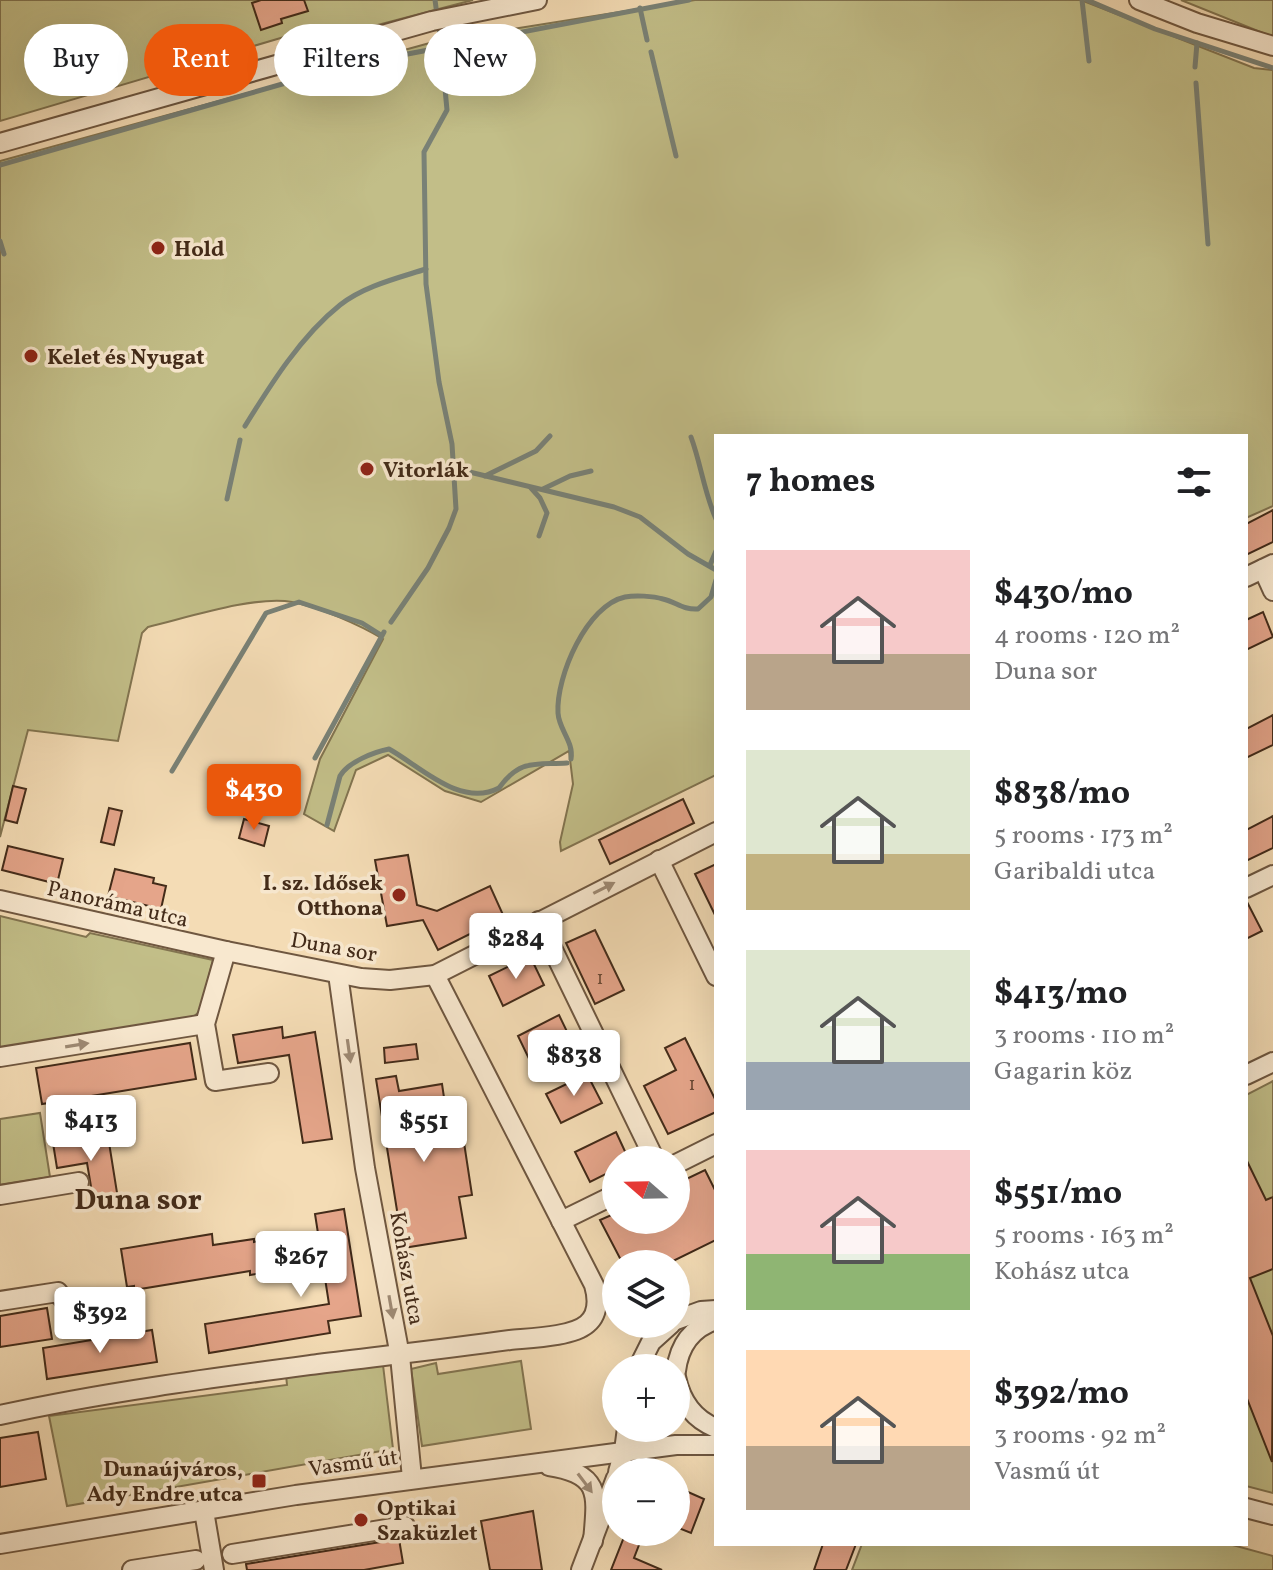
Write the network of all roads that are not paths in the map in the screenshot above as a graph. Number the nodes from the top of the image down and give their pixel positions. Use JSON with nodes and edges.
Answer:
{"nodes":[{"id":1,"x":537,"y":0,"type":"edge"},
{"id":2,"x":1139,"y":0,"type":"edge"},
{"id":3,"x":1273,"y":46,"type":"edge"},
{"id":4,"x":0,"y":143,"type":"edge"},
{"id":5,"x":1261,"y":570,"type":"edge"},
{"id":6,"x":1273,"y":591,"type":"edge"},
{"id":7,"x":714,"y":833,"type":"edge"},
{"id":8,"x":659,"y":860,"type":"junction"},
{"id":9,"x":1273,"y":875,"type":"edge"},
{"id":10,"x":1248,"y":887,"type":"edge"},
{"id":11,"x":0,"y":900,"type":"edge"},
{"id":12,"x":539,"y":921,"type":"junction"},
{"id":13,"x":226,"y":951,"type":"junction"},
{"id":14,"x":714,"y":972,"type":"edge"},
{"id":15,"x":338,"y":974,"type":"junction"},
{"id":16,"x":435,"y":975,"type":"junction"},
{"id":17,"x":205,"y":1024,"type":"junction"},
{"id":18,"x":0,"y":1057,"type":"edge"},
{"id":19,"x":1273,"y":1062,"type":"edge"},
{"id":20,"x":269,"y":1073,"type":"dead end"},
{"id":21,"x":1248,"y":1074,"type":"edge"},
{"id":22,"x":714,"y":1145,"type":"edge"},
{"id":23,"x":648,"y":1146,"type":"edge"},
{"id":24,"x":690,"y":1157,"type":"edge"},
{"id":25,"x":79,"y":1182,"type":"dead end"},
{"id":26,"x":0,"y":1195,"type":"edge"},
{"id":27,"x":602,"y":1201,"type":"edge"},
{"id":28,"x":561,"y":1221,"type":"junction"},
{"id":29,"x":0,"y":1301,"type":"edge"},
{"id":30,"x":105,"y":1304,"type":"dead end"},
{"id":31,"x":714,"y":1310,"type":"edge"},
{"id":32,"x":690,"y":1315,"type":"edge"},
{"id":33,"x":714,"y":1321,"type":"edge"},
{"id":34,"x":680,"y":1354,"type":"edge"},
{"id":35,"x":400,"y":1356,"type":"junction"},
{"id":36,"x":690,"y":1410,"type":"edge"},
{"id":37,"x":0,"y":1415,"type":"edge"},
{"id":38,"x":714,"y":1427,"type":"edge"},
{"id":39,"x":625,"y":1442,"type":"edge"},
{"id":40,"x":639,"y":1442,"type":"edge"},
{"id":41,"x":714,"y":1445,"type":"edge"},
{"id":42,"x":624,"y":1451,"type":"junction"},
{"id":43,"x":622,"y":1458,"type":"edge"},
{"id":44,"x":531,"y":1463,"type":"junction"},
{"id":45,"x":412,"y":1478,"type":"junction"},
{"id":46,"x":1248,"y":1509,"type":"edge"},
{"id":47,"x":204,"y":1511,"type":"junction"},
{"id":48,"x":1273,"y":1515,"type":"edge"},
{"id":49,"x":602,"y":1516,"type":"edge"},
{"id":50,"x":405,"y":1526,"type":"dead end"},
{"id":51,"x":593,"y":1541,"type":"junction"},
{"id":52,"x":0,"y":1544,"type":"edge"},
{"id":53,"x":232,"y":1554,"type":"dead end"},
{"id":54,"x":196,"y":1560,"type":"dead end"},
{"id":55,"x":132,"y":1570,"type":"edge"},
{"id":56,"x":214,"y":1570,"type":"edge"},
{"id":57,"x":581,"y":1570,"type":"edge"}],
"edges":[{"from":1,"to":4,"type":"street"},
{"from":2,"to":3,"type":"street"},
{"from":5,"to":6,"type":"street"},
{"from":7,"to":8,"type":"street","name":"Duna sor"},
{"from":12,"to":8,"type":"street","name":"Duna sor","one_way":true},
{"from":8,"to":14,"type":"street"},
{"from":9,"to":10,"type":"street"},
{"from":11,"to":13,"type":"street","name":"Panoráma utca"},
{"from":12,"to":16,"type":"street","name":"Duna sor"},
{"from":12,"to":23,"type":"street"},
{"from":13,"to":15,"type":"street","name":"Duna sor"},
{"from":13,"to":17,"type":"street"},
{"from":15,"to":16,"type":"street","name":"Duna sor"},
{"from":15,"to":35,"type":"street","name":"Kohász utca","one_way":true},
{"from":16,"to":28,"type":"street"},
{"from":18,"to":17,"type":"street","one_way":true},
{"from":17,"to":20,"type":"street"},
{"from":19,"to":21,"type":"street"},
{"from":22,"to":24,"type":"street"},
{"from":25,"to":26,"type":"street"},
{"from":27,"to":28,"type":"street"},
{"from":28,"to":35,"type":"street"},
{"from":29,"to":30,"type":"street"},
{"from":31,"to":32,"type":"street"},
{"from":33,"to":34,"type":"street"},
{"from":35,"to":37,"type":"street"},
{"from":35,"to":45,"type":"street","name":"Kohász utca"},
{"from":36,"to":38,"type":"street"},
{"from":39,"to":42,"type":"street"},
{"from":40,"to":42,"type":"street"},
{"from":41,"to":42,"type":"street","name":"Vasmű út"},
{"from":42,"to":43,"type":"street"},
{"from":42,"to":44,"type":"street","name":"Vasmű út"},
{"from":44,"to":45,"type":"street","name":"Vasmű út"},
{"from":44,"to":51,"type":"street","one_way":true},
{"from":45,"to":47,"type":"street","name":"Vasmű út"},
{"from":46,"to":48,"type":"street"},
{"from":47,"to":52,"type":"street","name":"Vasmű út"},
{"from":47,"to":56,"type":"street"},
{"from":49,"to":51,"type":"street"},
{"from":50,"to":53,"type":"street"},
{"from":51,"to":57,"type":"street"},
{"from":54,"to":55,"type":"street"}]}
